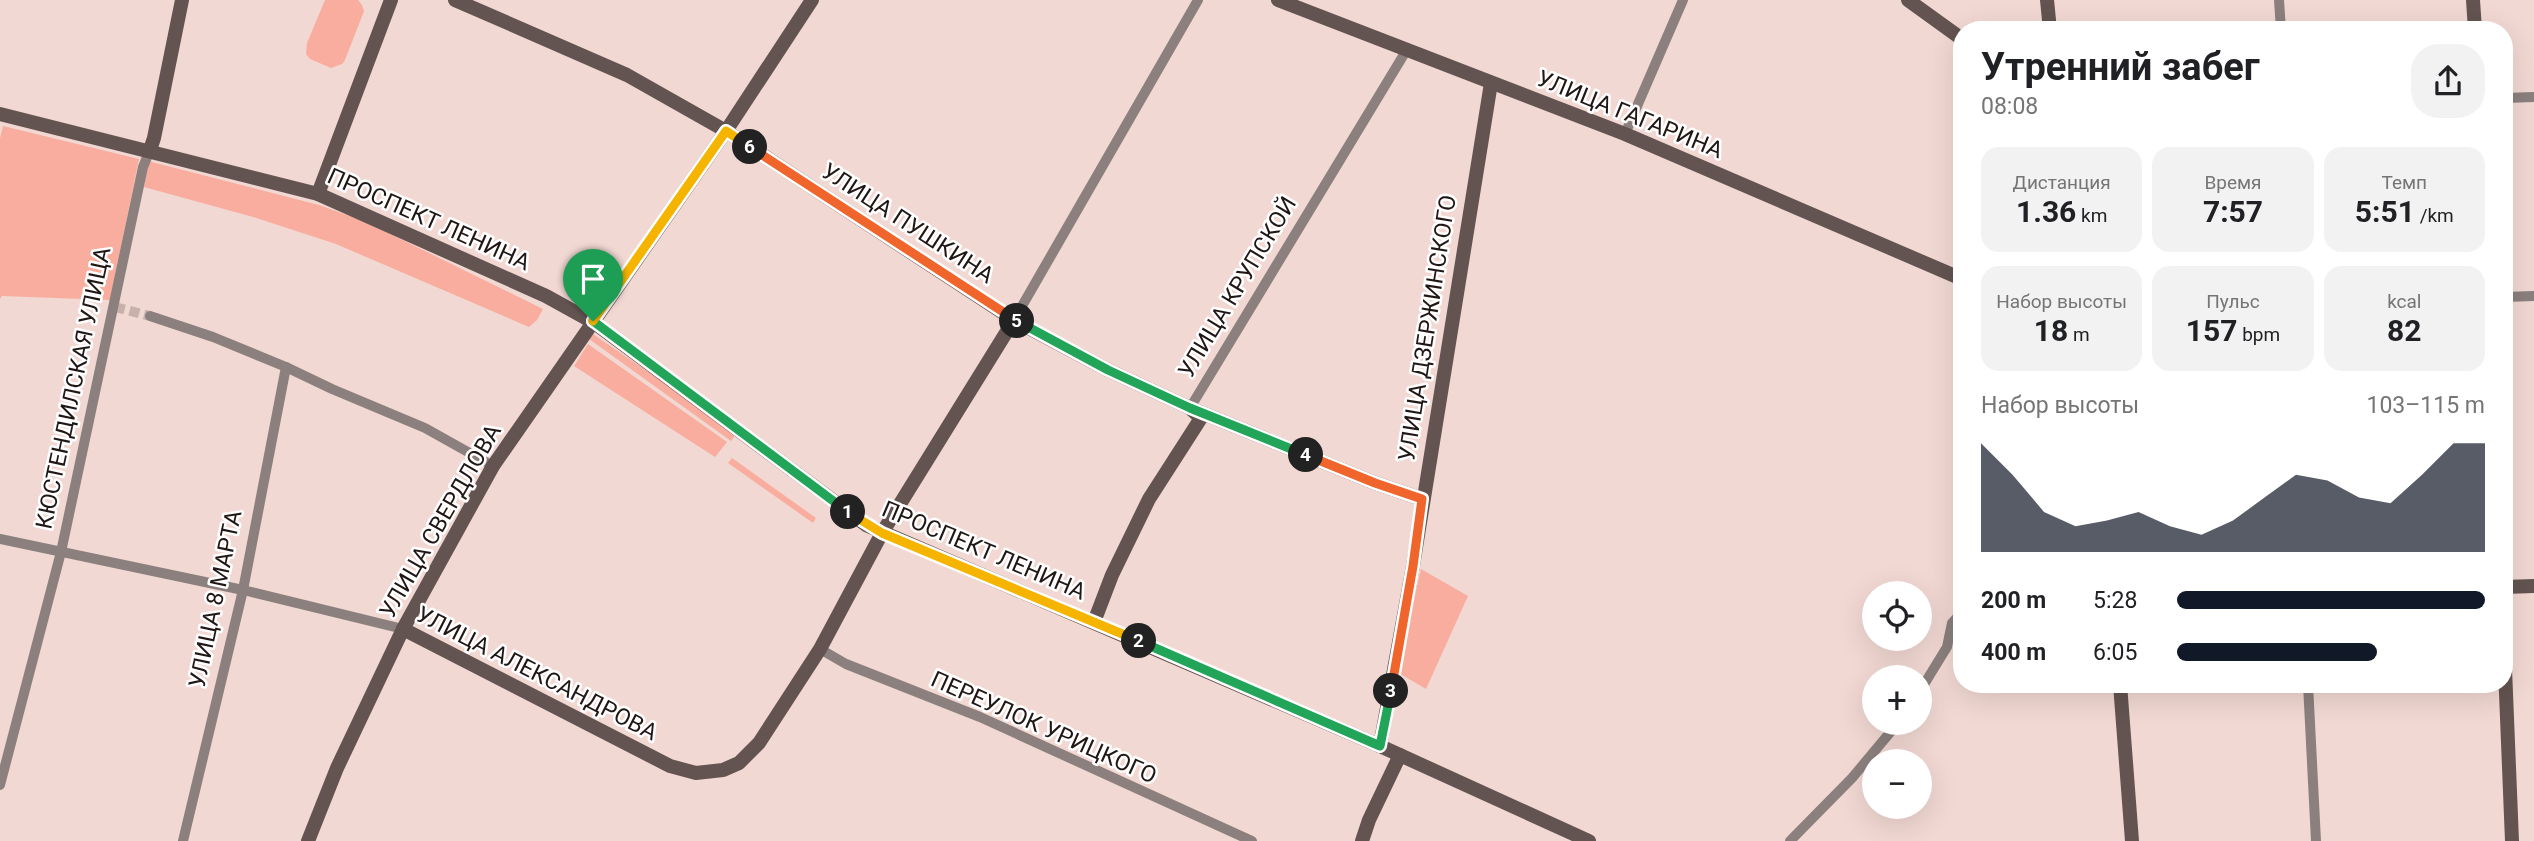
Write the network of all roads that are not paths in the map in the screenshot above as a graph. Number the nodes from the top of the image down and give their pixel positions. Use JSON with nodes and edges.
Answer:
{"nodes":[{"id":1,"x":181,"y":0,"type":"edge"},
{"id":2,"x":391,"y":0,"type":"edge"},
{"id":3,"x":455,"y":0,"type":"edge"},
{"id":4,"x":812,"y":0,"type":"edge"},
{"id":5,"x":1198,"y":0,"type":"edge"},
{"id":6,"x":1278,"y":0,"type":"edge"},
{"id":7,"x":1683,"y":0,"type":"edge"},
{"id":8,"x":1908,"y":0,"type":"edge"},
{"id":9,"x":2047,"y":0,"type":"edge"},
{"id":10,"x":2279,"y":0,"type":"edge"},
{"id":11,"x":2473,"y":0,"type":"edge"},
{"id":12,"x":2049,"y":21,"type":"edge"},
{"id":13,"x":2280,"y":21,"type":"edge"},
{"id":14,"x":2474,"y":21,"type":"edge"},
{"id":15,"x":1953,"y":32,"type":"edge"},
{"id":16,"x":1406,"y":51,"type":"junction"},
{"id":17,"x":1491,"y":83,"type":"junction"},
{"id":18,"x":2534,"y":97,"type":"edge"},
{"id":19,"x":2513,"y":98,"type":"edge"},
{"id":20,"x":0,"y":114,"type":"edge"},
{"id":21,"x":726,"y":131,"type":"junction"},
{"id":22,"x":1625,"y":134,"type":"junction"},
{"id":23,"x":150,"y":150,"type":"junction"},
{"id":24,"x":318,"y":194,"type":"junction"},
{"id":25,"x":1953,"y":275,"type":"edge"},
{"id":26,"x":2534,"y":296,"type":"edge"},
{"id":27,"x":2513,"y":297,"type":"edge"},
{"id":28,"x":150,"y":316,"type":"tunnel mouth"},
{"id":29,"x":1014,"y":320,"type":"junction"},
{"id":30,"x":593,"y":321,"type":"junction"},
{"id":31,"x":286,"y":366,"type":"junction"},
{"id":32,"x":1190,"y":408,"type":"junction"},
{"id":33,"x":493,"y":466,"type":"junction"},
{"id":34,"x":1422,"y":499,"type":"junction"},
{"id":35,"x":882,"y":533,"type":"junction"},
{"id":36,"x":0,"y":539,"type":"edge"},
{"id":37,"x":61,"y":552,"type":"junction"},
{"id":38,"x":2534,"y":586,"type":"edge"},
{"id":39,"x":2513,"y":587,"type":"edge"},
{"id":40,"x":243,"y":590,"type":"junction"},
{"id":41,"x":1094,"y":622,"type":"junction"},
{"id":42,"x":1953,"y":623,"type":"edge"},
{"id":43,"x":403,"y":629,"type":"junction"},
{"id":44,"x":820,"y":649,"type":"junction"},
{"id":45,"x":1932,"y":672,"type":"edge"},
{"id":46,"x":2121,"y":693,"type":"edge"},
{"id":47,"x":2308,"y":693,"type":"edge"},
{"id":48,"x":2506,"y":693,"type":"edge"},
{"id":49,"x":1888,"y":735,"type":"edge"},
{"id":50,"x":1380,"y":746,"type":"junction"},
{"id":51,"x":1400,"y":755,"type":"junction"},
{"id":52,"x":0,"y":785,"type":"edge"},
{"id":53,"x":183,"y":841,"type":"edge"},
{"id":54,"x":308,"y":841,"type":"edge"},
{"id":55,"x":1252,"y":841,"type":"edge"},
{"id":56,"x":1362,"y":841,"type":"edge"},
{"id":57,"x":1589,"y":841,"type":"edge"},
{"id":58,"x":1790,"y":841,"type":"edge"},
{"id":59,"x":2132,"y":841,"type":"edge"},
{"id":60,"x":2316,"y":841,"type":"edge"},
{"id":61,"x":2512,"y":841,"type":"edge"}],
"edges":[{"from":1,"to":23,"type":"street","name":"КЮСТЕНДИЛСКАЯ УЛИЦА"},
{"from":2,"to":24,"type":"street"},
{"from":3,"to":21,"type":"street","name":"УЛИЦА ПУШКИНА"},
{"from":4,"to":21,"type":"street","name":"УЛИЦА СВЕРДЛОВА"},
{"from":5,"to":29,"type":"street"},
{"from":6,"to":16,"type":"street","name":"УЛИЦА ГАГАРИНА"},
{"from":7,"to":22,"type":"street"},
{"from":8,"to":15,"type":"street"},
{"from":9,"to":12,"type":"street"},
{"from":10,"to":13,"type":"street"},
{"from":11,"to":14,"type":"street"},
{"from":16,"to":17,"type":"street","name":"УЛИЦА ГАГАРИНА"},
{"from":16,"to":32,"type":"street","name":"УЛИЦА КРУПСКОЙ"},
{"from":17,"to":22,"type":"street","name":"УЛИЦА ГАГАРИНА"},
{"from":17,"to":34,"type":"street","name":"УЛИЦА ДЗЕРЖИНСКОГО"},
{"from":18,"to":19,"type":"street"},
{"from":20,"to":23,"type":"street","name":"ПРОСПЕКТ ЛЕНИНА"},
{"from":21,"to":29,"type":"street","name":"УЛИЦА ПУШКИНА"},
{"from":21,"to":30,"type":"street","name":"УЛИЦА СВЕРДЛОВА"},
{"from":22,"to":25,"type":"street","name":"УЛИЦА ГАГАРИНА"},
{"from":23,"to":24,"type":"street","name":"ПРОСПЕКТ ЛЕНИНА"},
{"from":23,"to":37,"type":"street","name":"КЮСТЕНДИЛСКАЯ УЛИЦА"},
{"from":24,"to":30,"type":"street","name":"ПРОСПЕКТ ЛЕНИНА"},
{"from":26,"to":27,"type":"street"},
{"from":28,"to":31,"type":"street"},
{"from":29,"to":32,"type":"street","name":"УЛИЦА ПУШКИНА"},
{"from":29,"to":35,"type":"street"},
{"from":30,"to":33,"type":"street","name":"УЛИЦА СВЕРДЛОВА"},
{"from":30,"to":35,"type":"street","name":"ПРОСПЕКТ ЛЕНИНА"},
{"from":31,"to":33,"type":"street"},
{"from":31,"to":40,"type":"street","name":"УЛИЦА 8 МАРТА"},
{"from":32,"to":34,"type":"street","name":"УЛИЦА ПУШКИНА"},
{"from":32,"to":41,"type":"street","name":"УЛИЦА КРУПСКОЙ"},
{"from":33,"to":43,"type":"street","name":"УЛИЦА СВЕРДЛОВА"},
{"from":34,"to":50,"type":"street","name":"УЛИЦА ДЗЕРЖИНСКОГО"},
{"from":35,"to":41,"type":"street","name":"ПРОСПЕКТ ЛЕНИНА"},
{"from":35,"to":44,"type":"street"},
{"from":36,"to":37,"type":"street","name":"УЛИЦА АЛЕКСАНДРОВА"},
{"from":37,"to":40,"type":"street","name":"УЛИЦА АЛЕКСАНДРОВА"},
{"from":37,"to":52,"type":"street","name":"КЮСТЕНДИЛСКАЯ УЛИЦА"},
{"from":38,"to":39,"type":"street"},
{"from":40,"to":43,"type":"street","name":"УЛИЦА АЛЕКСАНДРОВА"},
{"from":40,"to":53,"type":"street","name":"УЛИЦА 8 МАРТА"},
{"from":41,"to":50,"type":"street","name":"ПРОСПЕКТ ЛЕНИНА"},
{"from":42,"to":45,"type":"street"},
{"from":43,"to":44,"type":"street","name":"УЛИЦА АЛЕКСАНДРОВА"},
{"from":43,"to":54,"type":"street","name":"УЛИЦА СВЕРДЛОВА"},
{"from":44,"to":55,"type":"street","name":"ПЕРЕУЛОК УРИЦКОГО"},
{"from":46,"to":59,"type":"street"},
{"from":47,"to":60,"type":"street"},
{"from":48,"to":61,"type":"street"},
{"from":49,"to":58,"type":"street"},
{"from":50,"to":51,"type":"street","name":"ПРОСПЕКТ ЛЕНИНА"},
{"from":51,"to":56,"type":"street"},
{"from":51,"to":57,"type":"street","name":"ПРОСПЕКТ ЛЕНИНА"}]}
